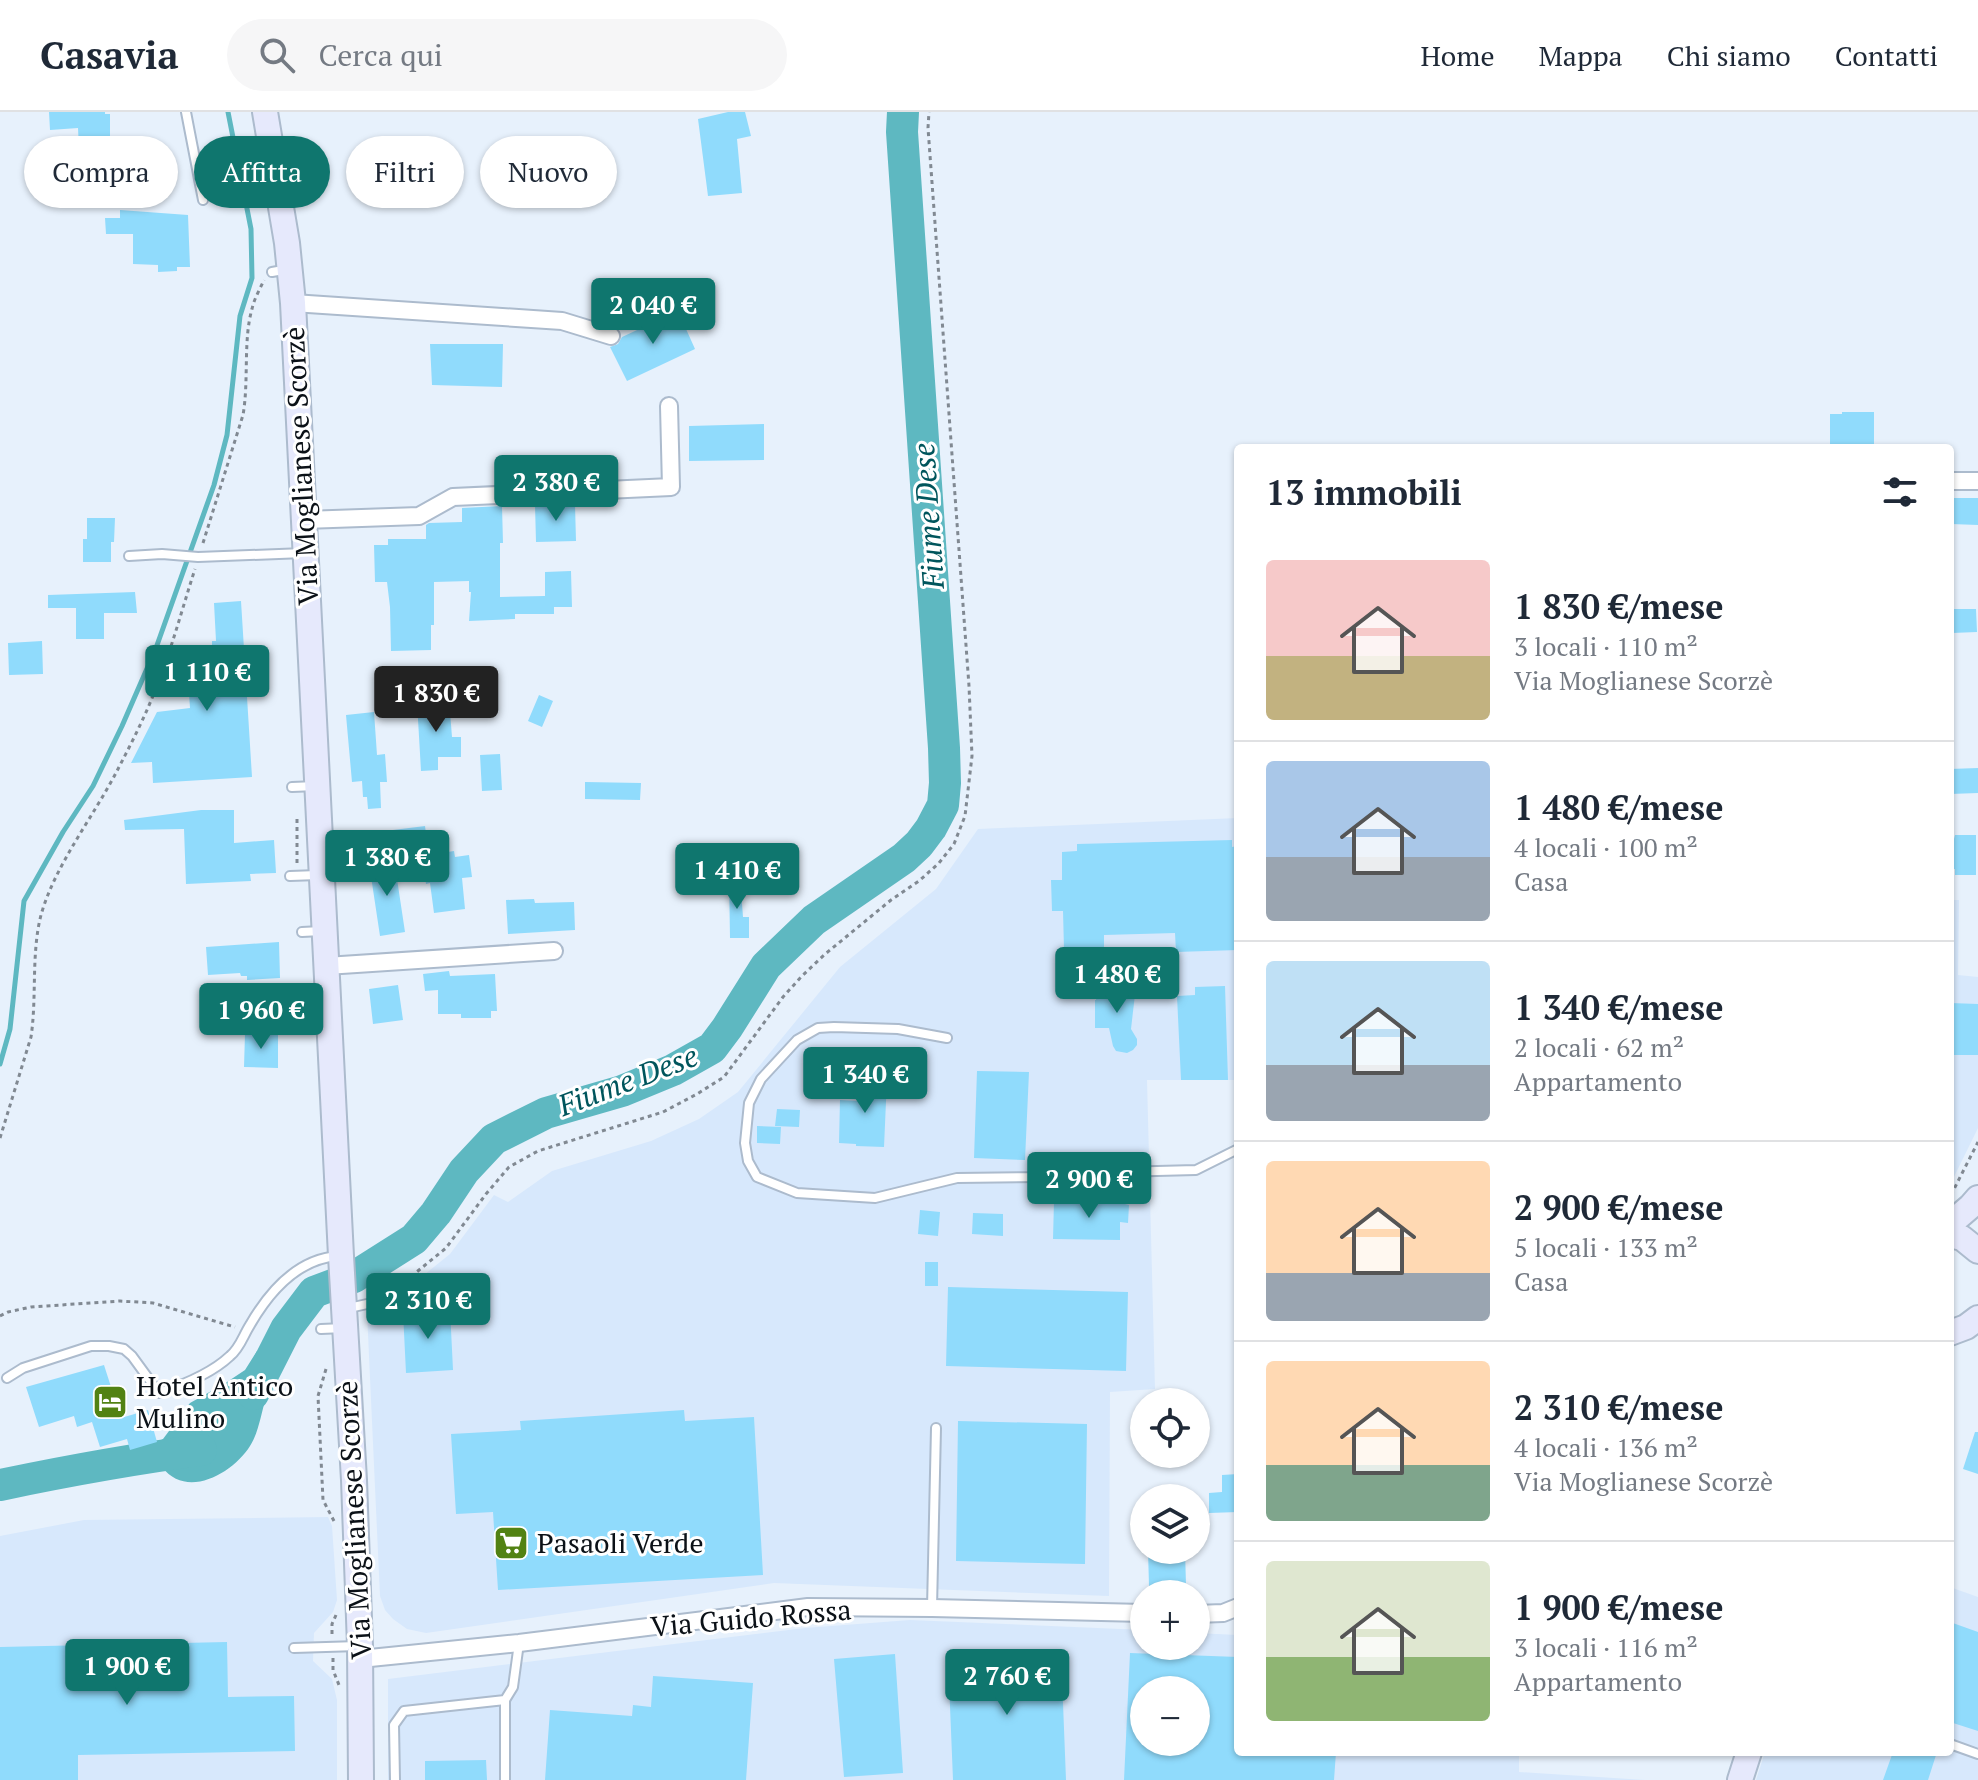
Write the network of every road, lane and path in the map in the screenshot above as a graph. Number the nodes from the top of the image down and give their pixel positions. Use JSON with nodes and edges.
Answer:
{"nodes":[{"id":1,"x":186,"y":112,"type":"edge"},
{"id":2,"x":265,"y":112,"type":"edge"},
{"id":3,"x":929,"y":112,"type":"edge"},
{"id":4,"x":194,"y":153,"type":"edge"},
{"id":5,"x":281,"y":271,"type":"junction"},
{"id":6,"x":293,"y":303,"type":"junction"},
{"id":7,"x":611,"y":336,"type":"dead end"},
{"id":8,"x":669,"y":406,"type":"dead end"},
{"id":9,"x":1954,"y":481,"type":"edge"},
{"id":10,"x":1978,"y":481,"type":"edge"},
{"id":11,"x":304,"y":520,"type":"junction"},
{"id":12,"x":306,"y":553,"type":"junction"},
{"id":13,"x":129,"y":556,"type":"dead end"},
{"id":14,"x":195,"y":557,"type":"junction"},
{"id":15,"x":318,"y":786,"type":"junction"},
{"id":16,"x":292,"y":787,"type":"dead end"},
{"id":17,"x":322,"y":875,"type":"junction"},
{"id":18,"x":290,"y":876,"type":"dead end"},
{"id":19,"x":554,"y":951,"type":"dead end"},
{"id":20,"x":326,"y":966,"type":"junction"},
{"id":21,"x":947,"y":1038,"type":"dead end"},
{"id":22,"x":0,"y":1138,"type":"edge"},
{"id":23,"x":1978,"y":1142,"type":"edge"},
{"id":24,"x":1234,"y":1151,"type":"edge"},
{"id":25,"x":1954,"y":1189,"type":"edge"},
{"id":26,"x":1978,"y":1198,"type":"edge"},
{"id":27,"x":1954,"y":1221,"type":"edge"},
{"id":28,"x":1954,"y":1236,"type":"edge"},
{"id":29,"x":1978,"y":1251,"type":"edge"},
{"id":30,"x":341,"y":1263,"type":"junction"},
{"id":31,"x":0,"y":1316,"type":"edge"},
{"id":32,"x":341,"y":1318,"type":"junction"},
{"id":33,"x":246,"y":1331,"type":"junction"},
{"id":34,"x":7,"y":1378,"type":"dead end"},
{"id":35,"x":936,"y":1428,"type":"dead end"},
{"id":36,"x":337,"y":1527,"type":"dead end"},
{"id":37,"x":932,"y":1608,"type":"junction"},
{"id":38,"x":1234,"y":1609,"type":"edge"},
{"id":39,"x":1130,"y":1613,"type":"edge"},
{"id":40,"x":1210,"y":1613,"type":"edge"},
{"id":41,"x":337,"y":1614,"type":"dead end"},
{"id":42,"x":519,"y":1643,"type":"junction"},
{"id":43,"x":333,"y":1646,"type":"junction"},
{"id":44,"x":294,"y":1648,"type":"dead end"},
{"id":45,"x":360,"y":1653,"type":"junction"},
{"id":46,"x":344,"y":1695,"type":"dead end"},
{"id":47,"x":505,"y":1700,"type":"junction"},
{"id":48,"x":1954,"y":1745,"type":"edge"},
{"id":49,"x":1978,"y":1754,"type":"edge"},
{"id":50,"x":1748,"y":1756,"type":"edge"},
{"id":51,"x":361,"y":1780,"type":"edge"},
{"id":52,"x":395,"y":1780,"type":"edge"},
{"id":53,"x":505,"y":1780,"type":"edge"},
{"id":54,"x":1740,"y":1780,"type":"edge"}],
"edges":[{"from":1,"to":4,"type":"lane"},
{"from":2,"to":5,"type":"main road","name":"Via Moglianese Scorzè"},
{"from":3,"to":32,"type":"path"},
{"from":5,"to":6,"type":"main road","name":"Via Moglianese Scorzè"},
{"from":5,"to":14,"type":"path"},
{"from":6,"to":7,"type":"street"},
{"from":6,"to":11,"type":"main road","name":"Via Moglianese Scorzè"},
{"from":8,"to":11,"type":"street"},
{"from":9,"to":10,"type":"street"},
{"from":11,"to":12,"type":"main road","name":"Via Moglianese Scorzè"},
{"from":12,"to":14,"type":"lane"},
{"from":12,"to":15,"type":"main road","name":"Via Moglianese Scorzè"},
{"from":13,"to":14,"type":"lane"},
{"from":14,"to":22,"type":"path"},
{"from":15,"to":16,"type":"lane"},
{"from":15,"to":17,"type":"main road","name":"Via Moglianese Scorzè"},
{"from":17,"to":18,"type":"lane"},
{"from":17,"to":20,"type":"main road","name":"Via Moglianese Scorzè"},
{"from":19,"to":20,"type":"street"},
{"from":20,"to":30,"type":"main road","name":"Via Moglianese Scorzè"},
{"from":21,"to":24,"type":"lane"},
{"from":23,"to":25,"type":"path"},
{"from":26,"to":27,"type":"main road"},
{"from":28,"to":29,"type":"main road"},
{"from":30,"to":32,"type":"main road","name":"Via Moglianese Scorzè"},
{"from":30,"to":33,"type":"lane"},
{"from":31,"to":33,"type":"path"},
{"from":32,"to":36,"type":"path"},
{"from":32,"to":45,"type":"main road","name":"Via Moglianese Scorzè"},
{"from":33,"to":34,"type":"lane"},
{"from":35,"to":37,"type":"lane"},
{"from":37,"to":39,"type":"street","name":"Via Guido Rossa"},
{"from":37,"to":42,"type":"street","name":"Via Guido Rossa"},
{"from":38,"to":40,"type":"street"},
{"from":41,"to":43,"type":"path"},
{"from":42,"to":45,"type":"street","name":"Via Guido Rossa"},
{"from":42,"to":47,"type":"lane"},
{"from":43,"to":44,"type":"lane"},
{"from":43,"to":45,"type":"lane"},
{"from":43,"to":46,"type":"path"},
{"from":45,"to":51,"type":"main road","name":"Via Moglianese Scorzè"},
{"from":47,"to":52,"type":"lane"},
{"from":47,"to":53,"type":"lane"},
{"from":48,"to":49,"type":"lane"},
{"from":50,"to":54,"type":"main road"}]}
